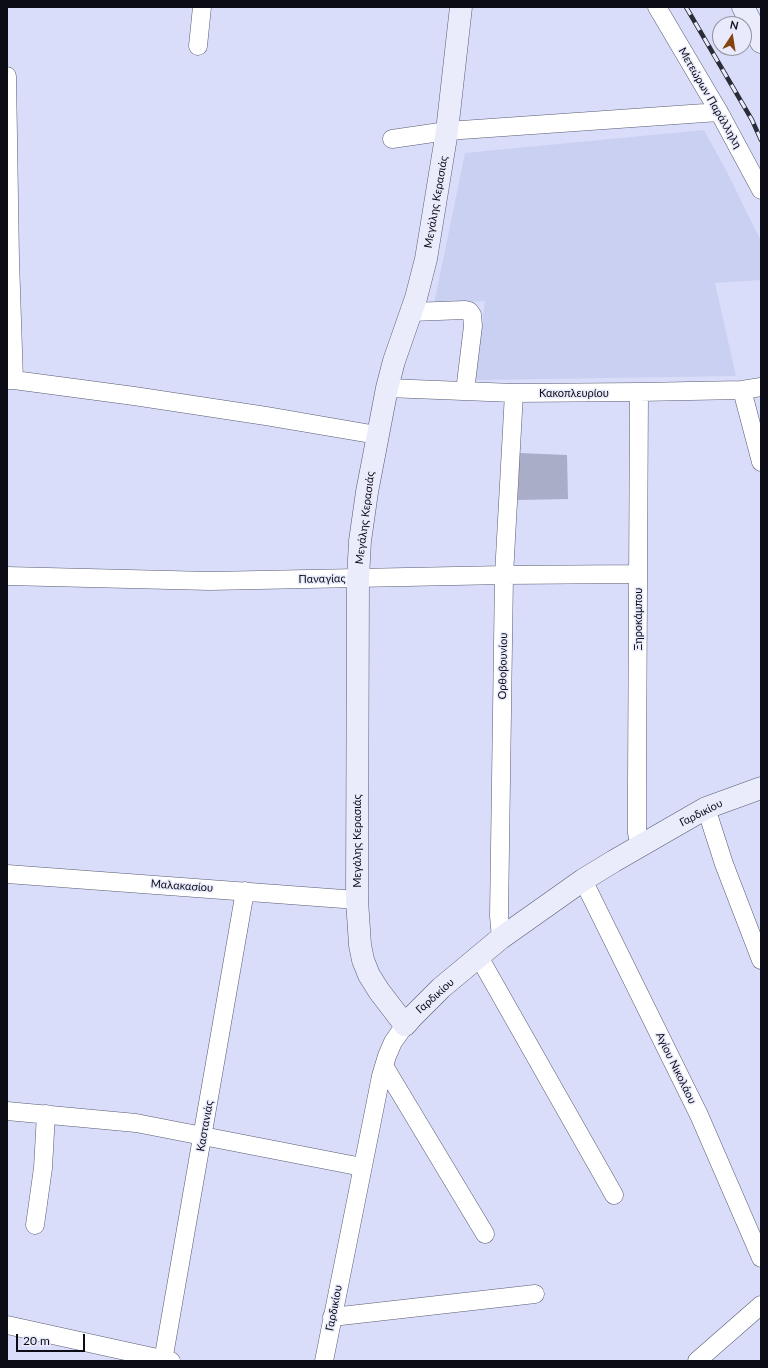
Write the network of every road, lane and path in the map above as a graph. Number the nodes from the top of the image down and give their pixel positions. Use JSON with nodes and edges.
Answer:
{"nodes":[{"id":1,"x":202,"y":7,"type":"edge"},
{"id":2,"x":461,"y":7,"type":"edge"},
{"id":3,"x":657,"y":7,"type":"edge"},
{"id":4,"x":743,"y":7,"type":"edge"},
{"id":5,"x":761,"y":42,"type":"edge"},
{"id":6,"x":198,"y":46,"type":"dead end"},
{"id":7,"x":7,"y":76,"type":"edge"},
{"id":8,"x":719,"y":112,"type":"junction"},
{"id":9,"x":447,"y":131,"type":"junction"},
{"id":10,"x":7,"y":134,"type":"edge"},
{"id":11,"x":392,"y":139,"type":"dead end"},
{"id":12,"x":761,"y":190,"type":"edge"},
{"id":13,"x":9,"y":260,"type":"edge"},
{"id":14,"x":411,"y":312,"type":"junction"},
{"id":15,"x":10,"y":380,"type":"edge"},
{"id":16,"x":761,"y":387,"type":"edge"},
{"id":17,"x":387,"y":388,"type":"junction"},
{"id":18,"x":742,"y":390,"type":"junction"},
{"id":19,"x":465,"y":392,"type":"junction"},
{"id":20,"x":639,"y":392,"type":"junction"},
{"id":21,"x":514,"y":393,"type":"junction"},
{"id":22,"x":377,"y":435,"type":"junction"},
{"id":23,"x":761,"y":462,"type":"edge"},
{"id":24,"x":638,"y":574,"type":"junction"},
{"id":25,"x":504,"y":575,"type":"junction"},
{"id":26,"x":7,"y":576,"type":"edge"},
{"id":27,"x":358,"y":578,"type":"junction"},
{"id":28,"x":761,"y":788,"type":"edge"},
{"id":29,"x":706,"y":808,"type":"junction"},
{"id":30,"x":640,"y":846,"type":"junction"},
{"id":31,"x":7,"y":874,"type":"edge"},
{"id":32,"x":583,"y":880,"type":"junction"},
{"id":33,"x":245,"y":891,"type":"junction"},
{"id":34,"x":357,"y":900,"type":"junction"},
{"id":35,"x":502,"y":938,"type":"junction"},
{"id":36,"x":479,"y":957,"type":"junction"},
{"id":37,"x":761,"y":960,"type":"edge"},
{"id":38,"x":405,"y":1025,"type":"junction"},
{"id":39,"x":384,"y":1066,"type":"junction"},
{"id":40,"x":7,"y":1112,"type":"edge"},
{"id":41,"x":46,"y":1114,"type":"junction"},
{"id":42,"x":203,"y":1136,"type":"junction"},
{"id":43,"x":362,"y":1167,"type":"junction"},
{"id":44,"x":614,"y":1195,"type":"dead end"},
{"id":45,"x":35,"y":1225,"type":"dead end"},
{"id":46,"x":485,"y":1234,"type":"dead end"},
{"id":47,"x":761,"y":1258,"type":"edge"},
{"id":48,"x":535,"y":1294,"type":"dead end"},
{"id":49,"x":761,"y":1305,"type":"edge"},
{"id":50,"x":332,"y":1317,"type":"junction"},
{"id":51,"x":7,"y":1325,"type":"edge"},
{"id":52,"x":166,"y":1360,"type":"edge"},
{"id":53,"x":324,"y":1361,"type":"edge"},
{"id":54,"x":697,"y":1361,"type":"edge"}],
"edges":[{"from":1,"to":6,"type":"street"},
{"from":2,"to":9,"type":"street","name":"Μεγάλης Κερασιάς"},
{"from":3,"to":8,"type":"street","name":"Μετεώρων Παράλληλη"},
{"from":4,"to":5,"type":"street"},
{"from":7,"to":10,"type":"street"},
{"from":8,"to":9,"type":"street"},
{"from":8,"to":12,"type":"street","name":"Μετεώρων Παράλληλη"},
{"from":9,"to":11,"type":"street"},
{"from":9,"to":14,"type":"street","name":"Μεγάλης Κερασιάς"},
{"from":10,"to":13,"type":"street"},
{"from":13,"to":15,"type":"street"},
{"from":14,"to":17,"type":"street","name":"Μεγάλης Κερασιάς"},
{"from":14,"to":19,"type":"street"},
{"from":15,"to":22,"type":"street"},
{"from":16,"to":18,"type":"street","name":"Κακοπλευρίου"},
{"from":17,"to":19,"type":"street","name":"Κακοπλευρίου"},
{"from":17,"to":22,"type":"street","name":"Μεγάλης Κερασιάς"},
{"from":18,"to":20,"type":"street","name":"Κακοπλευρίου"},
{"from":18,"to":23,"type":"street"},
{"from":19,"to":21,"type":"street","name":"Κακοπλευρίου"},
{"from":20,"to":21,"type":"street","name":"Κακοπλευρίου"},
{"from":20,"to":24,"type":"street","name":"Ξηροκάμπου"},
{"from":21,"to":25,"type":"street","name":"Ορθοβουνίου"},
{"from":22,"to":27,"type":"street","name":"Μεγάλης Κερασιάς"},
{"from":24,"to":25,"type":"street","name":"Παναγίας"},
{"from":24,"to":30,"type":"street","name":"Ξηροκάμπου"},
{"from":25,"to":27,"type":"street","name":"Παναγίας"},
{"from":25,"to":35,"type":"street","name":"Ορθοβουνίου"},
{"from":26,"to":27,"type":"street","name":"Παναγίας"},
{"from":27,"to":34,"type":"street","name":"Μεγάλης Κερασιάς"},
{"from":28,"to":29,"type":"street","name":"Γαρδικίου"},
{"from":29,"to":30,"type":"street","name":"Γαρδικίου"},
{"from":29,"to":37,"type":"street"},
{"from":30,"to":32,"type":"street","name":"Γαρδικίου"},
{"from":31,"to":33,"type":"street","name":"Μαλακασίου"},
{"from":32,"to":35,"type":"street","name":"Γαρδικίου"},
{"from":32,"to":47,"type":"street","name":"Αγίου Νικολάου"},
{"from":33,"to":34,"type":"street","name":"Μαλακασίου"},
{"from":33,"to":42,"type":"street","name":"Καστανιάς"},
{"from":34,"to":38,"type":"street","name":"Μεγάλης Κερασιάς"},
{"from":35,"to":36,"type":"street","name":"Γαρδικίου"},
{"from":36,"to":38,"type":"street","name":"Γαρδικίου"},
{"from":36,"to":44,"type":"street"},
{"from":38,"to":39,"type":"street","name":"Γαρδικίου"},
{"from":39,"to":43,"type":"street","name":"Γαρδικίου"},
{"from":39,"to":46,"type":"street"},
{"from":40,"to":41,"type":"street"},
{"from":41,"to":42,"type":"street"},
{"from":41,"to":45,"type":"street"},
{"from":42,"to":43,"type":"street"},
{"from":42,"to":52,"type":"street","name":"Καστανιάς"},
{"from":43,"to":50,"type":"street","name":"Γαρδικίου"},
{"from":48,"to":50,"type":"street"},
{"from":49,"to":54,"type":"street"},
{"from":50,"to":53,"type":"street","name":"Γαρδικίου"},
{"from":51,"to":52,"type":"street"}]}
